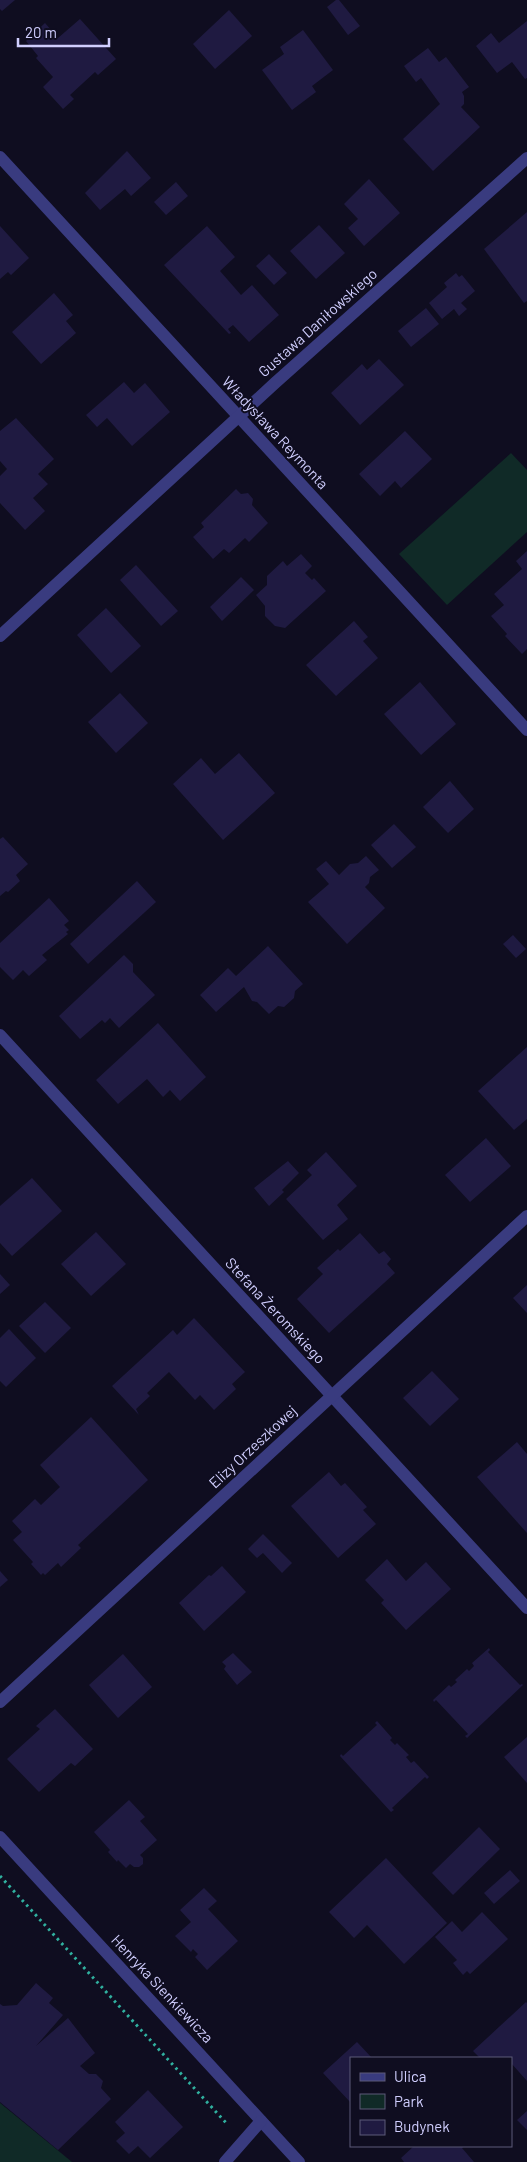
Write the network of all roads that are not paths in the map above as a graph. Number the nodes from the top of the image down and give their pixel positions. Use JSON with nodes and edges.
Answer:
{"nodes":[{"id":1,"x":0,"y":158,"type":"edge"},
{"id":2,"x":527,"y":158,"type":"edge"},
{"id":3,"x":238,"y":417,"type":"junction"},
{"id":4,"x":0,"y":636,"type":"edge"},
{"id":5,"x":527,"y":730,"type":"edge"},
{"id":6,"x":0,"y":1035,"type":"edge"},
{"id":7,"x":527,"y":1216,"type":"edge"},
{"id":8,"x":332,"y":1396,"type":"junction"},
{"id":9,"x":527,"y":1608,"type":"edge"},
{"id":10,"x":0,"y":1702,"type":"edge"},
{"id":11,"x":0,"y":1837,"type":"edge"},
{"id":12,"x":261,"y":2121,"type":"junction"},
{"id":13,"x":225,"y":2162,"type":"edge"},
{"id":14,"x":299,"y":2162,"type":"edge"}],
"edges":[{"from":1,"to":3,"type":"street","name":"Władysława Reymonta"},
{"from":2,"to":3,"type":"street","name":"Gustawa Daniłowskiego"},
{"from":3,"to":4,"type":"street","name":"Gustawa Daniłowskiego"},
{"from":3,"to":5,"type":"street","name":"Władysława Reymonta"},
{"from":6,"to":8,"type":"street","name":"Stefana Żeromskiego"},
{"from":7,"to":8,"type":"street","name":"Elizy Orzeszkowej"},
{"from":8,"to":9,"type":"street","name":"Stefana Żeromskiego"},
{"from":8,"to":10,"type":"street","name":"Elizy Orzeszkowej"},
{"from":11,"to":12,"type":"street","name":"Henryka Sienkiewicza"},
{"from":12,"to":13,"type":"street"},
{"from":12,"to":14,"type":"street","name":"Henryka Sienkiewicza"}]}
